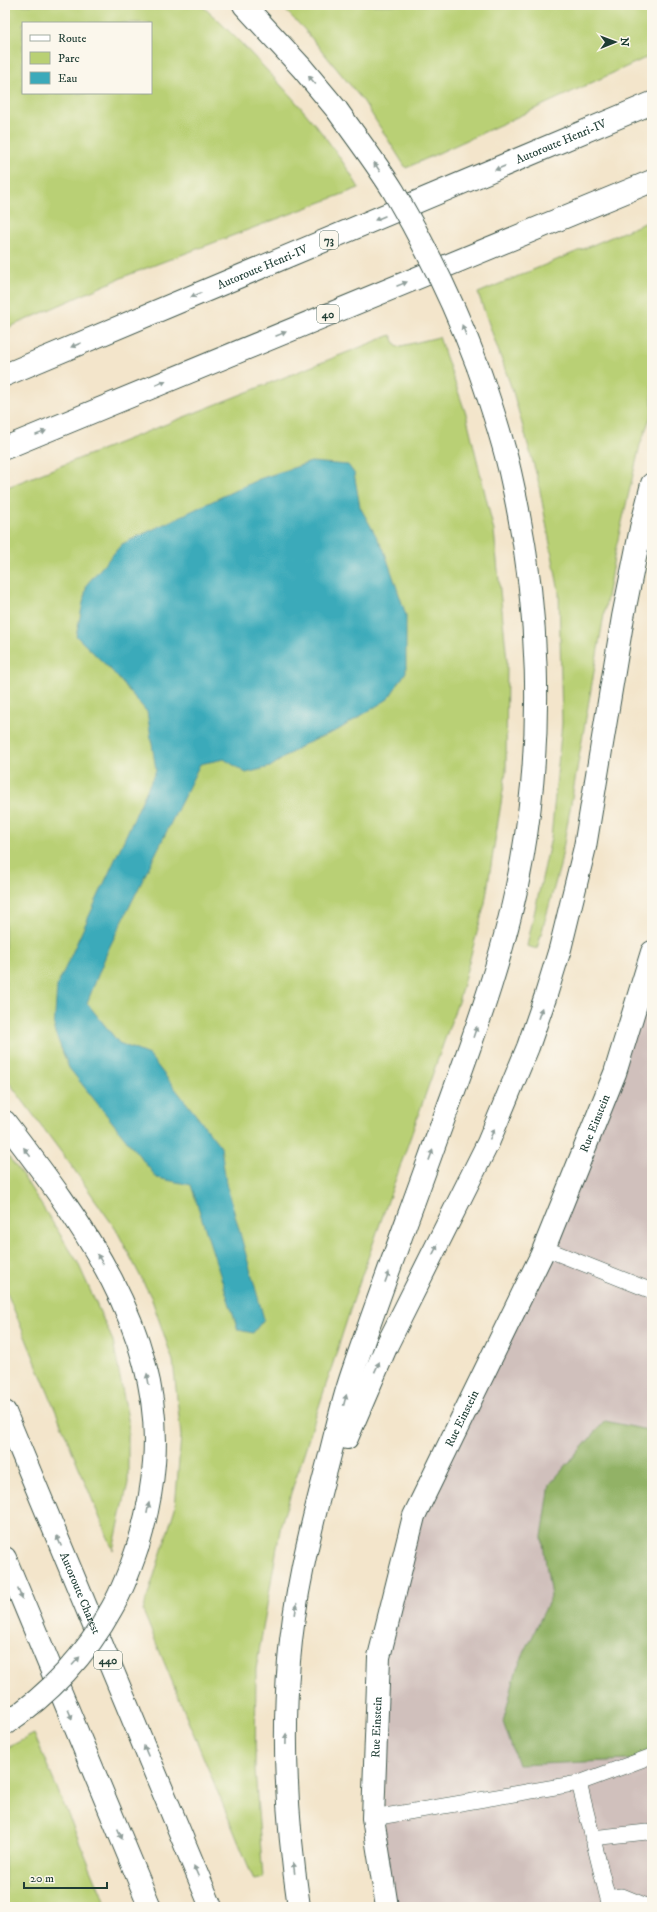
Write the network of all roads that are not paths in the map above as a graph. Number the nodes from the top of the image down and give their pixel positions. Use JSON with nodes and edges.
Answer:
{"nodes":[{"id":1,"x":244,"y":5,"type":"edge"},
{"id":2,"x":652,"y":95,"type":"edge"},
{"id":3,"x":652,"y":103,"type":"edge"},
{"id":4,"x":523,"y":158,"type":"junction"},
{"id":5,"x":652,"y":181,"type":"edge"},
{"id":6,"x":5,"y":375,"type":"edge"},
{"id":7,"x":5,"y":448,"type":"edge"},
{"id":8,"x":652,"y":484,"type":"edge"},
{"id":9,"x":652,"y":952,"type":"edge"},
{"id":10,"x":5,"y":1122,"type":"edge"},
{"id":11,"x":544,"y":1248,"type":"junction"},
{"id":12,"x":652,"y":1291,"type":"edge"},
{"id":13,"x":5,"y":1412,"type":"edge"},
{"id":14,"x":313,"y":1519,"type":"junction"},
{"id":15,"x":5,"y":1558,"type":"edge"},
{"id":16,"x":5,"y":1724,"type":"edge"},
{"id":17,"x":652,"y":1756,"type":"edge"},
{"id":18,"x":579,"y":1782,"type":"junction"},
{"id":19,"x":373,"y":1818,"type":"junction"},
{"id":20,"x":652,"y":1834,"type":"edge"},
{"id":21,"x":592,"y":1838,"type":"junction"},
{"id":22,"x":609,"y":1902,"type":"edge"},
{"id":23,"x":150,"y":1907,"type":"edge"},
{"id":24,"x":211,"y":1907,"type":"edge"},
{"id":25,"x":299,"y":1907,"type":"edge"},
{"id":26,"x":387,"y":1907,"type":"edge"},
{"id":27,"x":649,"y":1907,"type":"edge"}],
"edges":[{"from":14,"to":1,"type":"main road","one_way":true,"bridge":true},
{"from":2,"to":4,"type":"main road"},
{"from":3,"to":4,"type":"main road","name":"Autoroute Henri-IV","number":"73"},
{"from":4,"to":6,"type":"main road","name":"Autoroute Henri-IV","number":"73","one_way":true},
{"from":7,"to":5,"type":"main road","number":"40","one_way":true},
{"from":14,"to":8,"type":"main road","one_way":true},
{"from":9,"to":11,"type":"main road","name":"Rue Einstein"},
{"from":16,"to":10,"type":"main road","one_way":true,"bridge":true},
{"from":11,"to":12,"type":"lane"},
{"from":11,"to":19,"type":"main road","name":"Rue Einstein"},
{"from":24,"to":13,"type":"main road","name":"Autoroute Charest","number":"440","one_way":true},
{"from":25,"to":14,"type":"main road","one_way":true},
{"from":15,"to":23,"type":"main road","one_way":true},
{"from":17,"to":18,"type":"lane"},
{"from":18,"to":19,"type":"lane"},
{"from":18,"to":21,"type":"lane"},
{"from":19,"to":26,"type":"main road","name":"Rue Einstein"},
{"from":20,"to":21,"type":"lane"},
{"from":21,"to":22,"type":"lane"},
{"from":22,"to":27,"type":"lane"}]}
